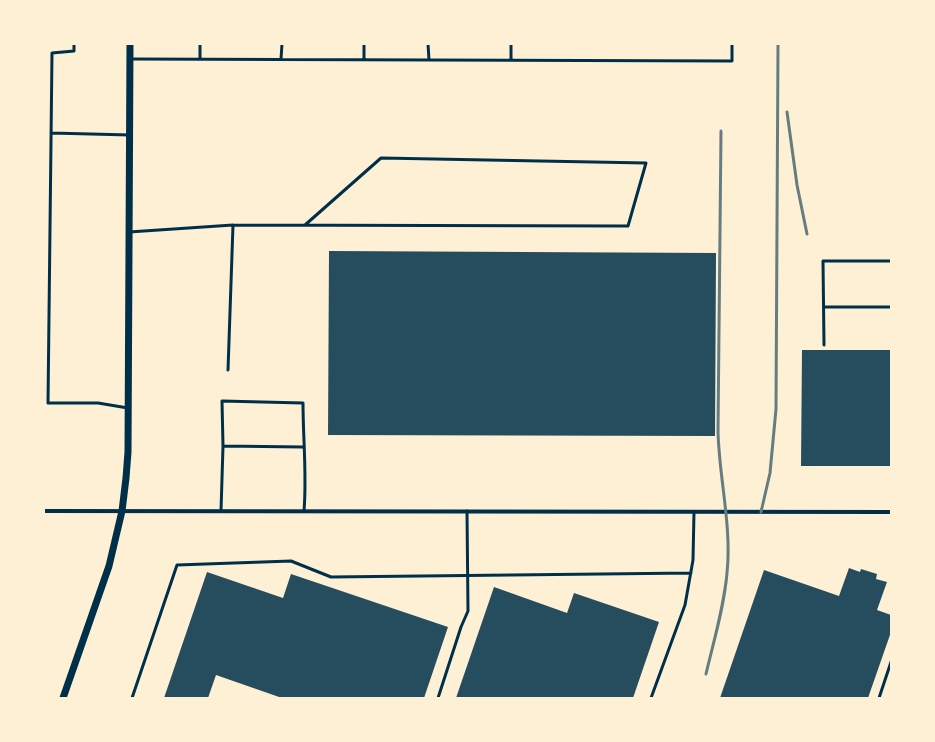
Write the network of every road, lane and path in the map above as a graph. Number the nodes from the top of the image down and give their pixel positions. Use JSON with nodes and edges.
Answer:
{"nodes":[{"id":1,"x":74,"y":44,"type":"edge"},
{"id":2,"x":130,"y":44,"type":"edge"},
{"id":3,"x":200,"y":44,"type":"edge"},
{"id":4,"x":282,"y":44,"type":"edge"},
{"id":5,"x":364,"y":44,"type":"edge"},
{"id":6,"x":428,"y":44,"type":"edge"},
{"id":7,"x":511,"y":44,"type":"edge"},
{"id":8,"x":732,"y":44,"type":"edge"},
{"id":9,"x":130,"y":58,"type":"junction"},
{"id":10,"x":200,"y":59,"type":"junction"},
{"id":11,"x":282,"y":59,"type":"junction"},
{"id":12,"x":364,"y":60,"type":"junction"},
{"id":13,"x":429,"y":60,"type":"junction"},
{"id":14,"x":511,"y":60,"type":"junction"},
{"id":15,"x":51,"y":133,"type":"junction"},
{"id":16,"x":130,"y":134,"type":"junction"},
{"id":17,"x":232,"y":225,"type":"junction"},
{"id":18,"x":305,"y":225,"type":"junction"},
{"id":19,"x":129,"y":232,"type":"junction"},
{"id":20,"x":891,"y":261,"type":"edge"},
{"id":21,"x":824,"y":307,"type":"junction"},
{"id":22,"x":891,"y":307,"type":"edge"},
{"id":23,"x":824,"y":345,"type":"dead end"},
{"id":24,"x":228,"y":370,"type":"dead end"},
{"id":25,"x":128,"y":408,"type":"junction"},
{"id":26,"x":223,"y":446,"type":"junction"},
{"id":27,"x":303,"y":447,"type":"junction"},
{"id":28,"x":122,"y":510,"type":"junction"},
{"id":29,"x":44,"y":511,"type":"edge"},
{"id":30,"x":220,"y":511,"type":"junction"},
{"id":31,"x":304,"y":511,"type":"junction"},
{"id":32,"x":467,"y":511,"type":"junction"},
{"id":33,"x":694,"y":512,"type":"junction"},
{"id":34,"x":891,"y":512,"type":"edge"},
{"id":35,"x":691,"y":573,"type":"junction"},
{"id":36,"x":467,"y":576,"type":"junction"},
{"id":37,"x":891,"y":662,"type":"edge"},
{"id":38,"x":64,"y":698,"type":"edge"},
{"id":39,"x":132,"y":698,"type":"edge"},
{"id":40,"x":438,"y":698,"type":"edge"},
{"id":41,"x":651,"y":698,"type":"edge"},
{"id":42,"x":879,"y":698,"type":"edge"}],
"edges":[{"from":1,"to":15,"type":"lane"},
{"from":2,"to":9,"type":"street"},
{"from":3,"to":10,"type":"lane"},
{"from":4,"to":11,"type":"lane"},
{"from":5,"to":12,"type":"lane"},
{"from":6,"to":13,"type":"lane"},
{"from":7,"to":14,"type":"lane"},
{"from":8,"to":14,"type":"lane"},
{"from":9,"to":10,"type":"lane"},
{"from":9,"to":16,"type":"street"},
{"from":10,"to":11,"type":"lane"},
{"from":11,"to":12,"type":"lane"},
{"from":12,"to":13,"type":"lane"},
{"from":13,"to":14,"type":"lane"},
{"from":15,"to":16,"type":"lane"},
{"from":15,"to":25,"type":"lane"},
{"from":16,"to":19,"type":"street"},
{"from":17,"to":18,"type":"lane"},
{"from":17,"to":19,"type":"lane"},
{"from":17,"to":24,"type":"lane"},
{"from":18,"to":18,"type":"lane"},
{"from":19,"to":25,"type":"street"},
{"from":20,"to":21,"type":"lane"},
{"from":21,"to":22,"type":"lane"},
{"from":21,"to":23,"type":"lane"},
{"from":25,"to":28,"type":"street"},
{"from":26,"to":27,"type":"lane"},
{"from":26,"to":27,"type":"lane"},
{"from":26,"to":30,"type":"lane"},
{"from":27,"to":31,"type":"lane"},
{"from":28,"to":29,"type":"street"},
{"from":28,"to":30,"type":"street"},
{"from":28,"to":38,"type":"street"},
{"from":30,"to":31,"type":"street"},
{"from":31,"to":32,"type":"street"},
{"from":32,"to":33,"type":"street"},
{"from":32,"to":36,"type":"lane"},
{"from":33,"to":34,"type":"street"},
{"from":33,"to":35,"type":"lane"},
{"from":35,"to":36,"type":"lane"},
{"from":35,"to":41,"type":"lane"},
{"from":36,"to":39,"type":"lane"},
{"from":36,"to":40,"type":"lane"},
{"from":37,"to":42,"type":"lane"}]}
